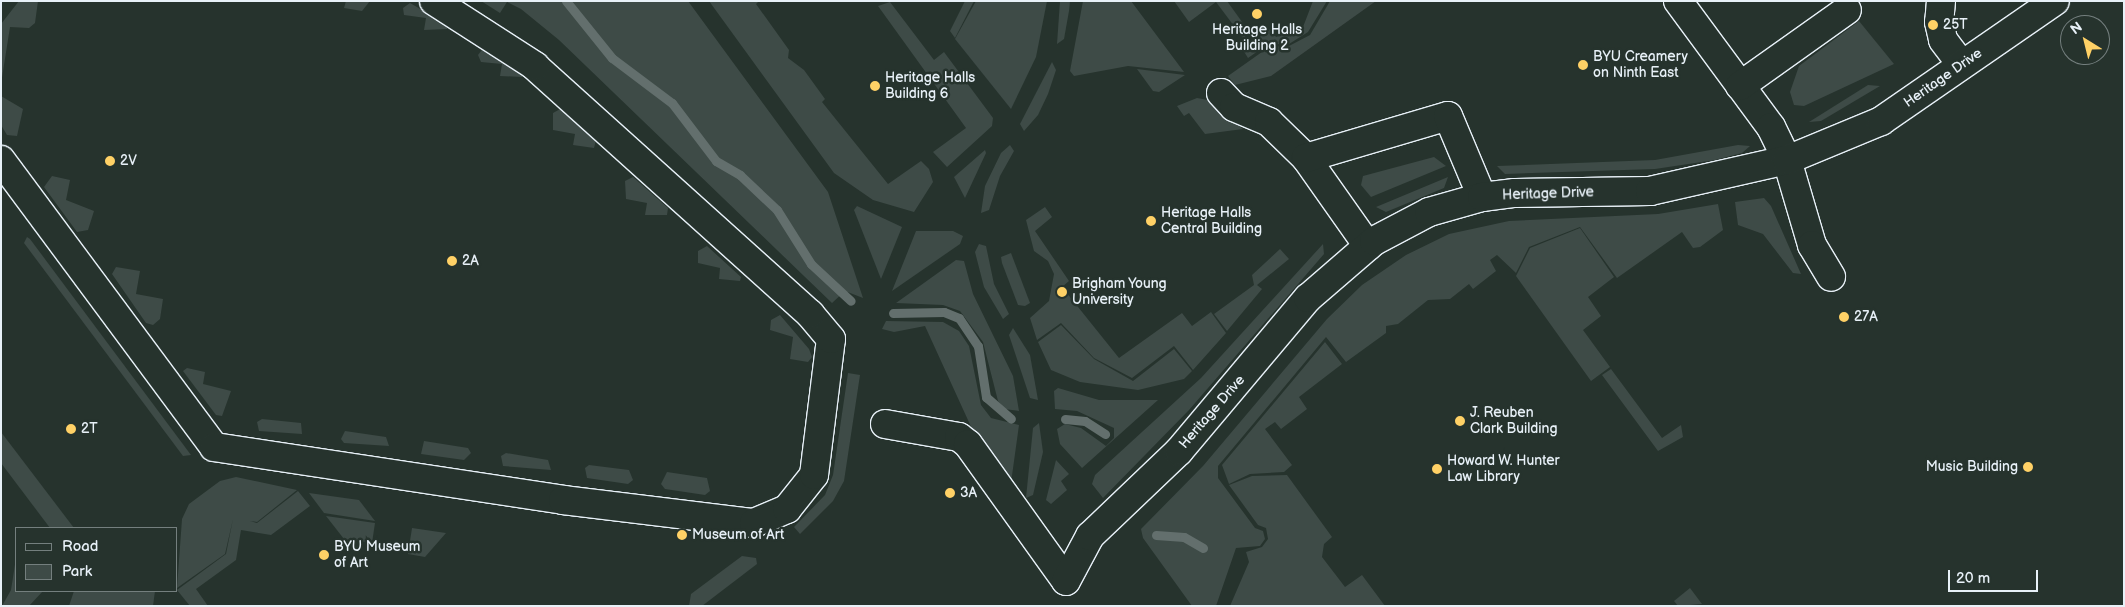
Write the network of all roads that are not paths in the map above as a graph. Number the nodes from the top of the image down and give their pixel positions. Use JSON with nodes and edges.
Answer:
{"nodes":[{"id":1,"x":434,"y":1,"type":"edge"},
{"id":2,"x":1678,"y":1,"type":"edge"},
{"id":3,"x":1941,"y":1,"type":"edge"},
{"id":4,"x":2055,"y":1,"type":"edge"},
{"id":5,"x":1847,"y":10,"type":"dead end"},
{"id":6,"x":1962,"y":65,"type":"junction"},
{"id":7,"x":1740,"y":86,"type":"junction"},
{"id":8,"x":1221,"y":93,"type":"dead end"},
{"id":9,"x":1306,"y":158,"type":"junction"},
{"id":10,"x":1,"y":160,"type":"edge"},
{"id":11,"x":1787,"y":160,"type":"junction"},
{"id":12,"x":1482,"y":197,"type":"junction"},
{"id":13,"x":1368,"y":246,"type":"junction"},
{"id":14,"x":1831,"y":277,"type":"dead end"},
{"id":15,"x":885,"y":424,"type":"dead end"}],
"edges":[{"from":1,"to":10,"type":"lane"},
{"from":2,"to":7,"type":"lane"},
{"from":3,"to":6,"type":"lane"},
{"from":4,"to":6,"type":"lane","name":"Heritage Drive"},
{"from":5,"to":7,"type":"lane"},
{"from":6,"to":11,"type":"lane","name":"Heritage Drive"},
{"from":7,"to":11,"type":"lane"},
{"from":8,"to":9,"type":"lane"},
{"from":9,"to":12,"type":"lane"},
{"from":9,"to":13,"type":"lane"},
{"from":11,"to":12,"type":"lane","name":"Heritage Drive"},
{"from":11,"to":14,"type":"lane"},
{"from":12,"to":13,"type":"lane","name":"Heritage Drive"},
{"from":13,"to":15,"type":"lane","name":"Heritage Drive"}]}
